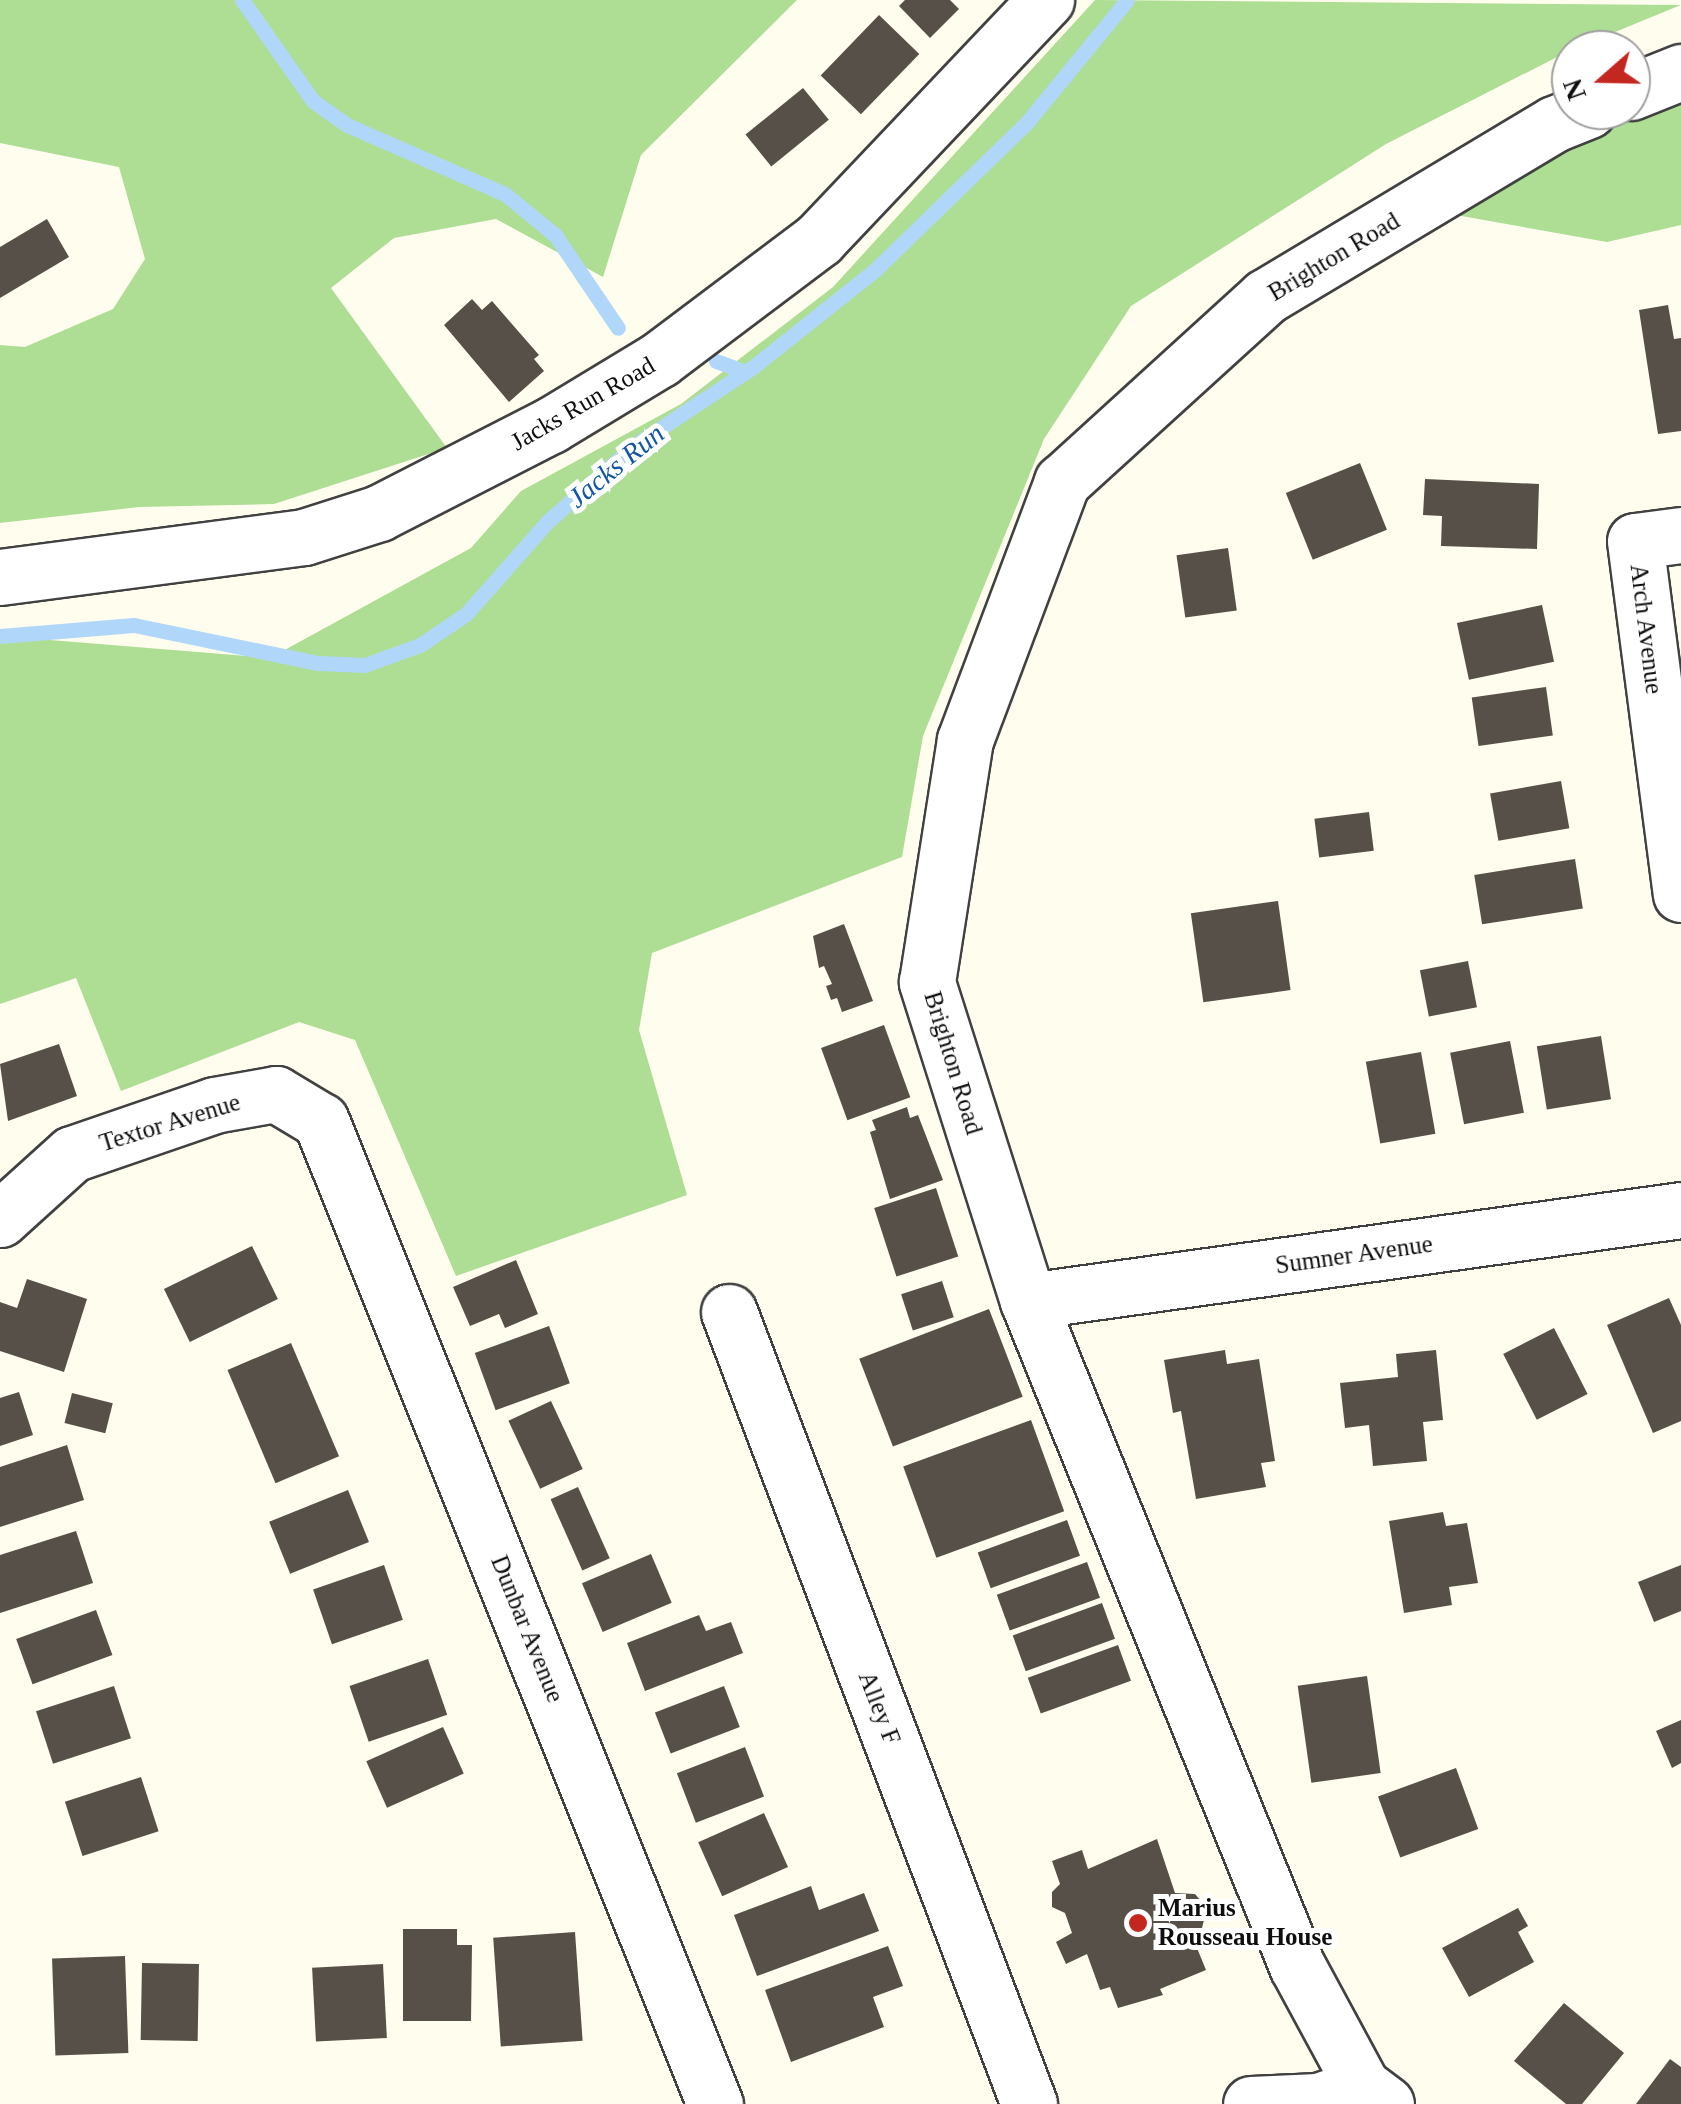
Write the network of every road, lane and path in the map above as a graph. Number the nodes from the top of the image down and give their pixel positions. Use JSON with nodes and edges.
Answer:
{"nodes":[{"id":1,"x":1046,"y":0,"type":"edge"},
{"id":2,"x":1681,"y":72,"type":"edge"},
{"id":3,"x":1651,"y":84,"type":"edge"},
{"id":4,"x":1551,"y":126,"type":"edge"},
{"id":5,"x":1658,"y":538,"type":"edge"},
{"id":6,"x":0,"y":577,"type":"edge"},
{"id":7,"x":1681,"y":894,"type":"edge"},
{"id":8,"x":339,"y":1154,"type":"joint"},
{"id":9,"x":1681,"y":1210,"type":"edge"},
{"id":10,"x":0,"y":1219,"type":"edge"},
{"id":11,"x":1028,"y":1301,"type":"junction"},
{"id":12,"x":729,"y":1312,"type":"dead end"},
{"id":13,"x":1374,"y":2095,"type":"edge"},
{"id":14,"x":715,"y":2104,"type":"edge"},
{"id":15,"x":1029,"y":2104,"type":"edge"},
{"id":16,"x":1252,"y":2104,"type":"edge"}],
"edges":[{"from":1,"to":6,"type":"street","name":"Jacks Run Road"},
{"from":2,"to":3,"type":"street"},
{"from":4,"to":11,"type":"street","name":"Brighton Road"},
{"from":5,"to":7,"type":"street","name":"Arch Avenue"},
{"from":8,"to":10,"type":"street","name":"Textor Avenue"},
{"from":8,"to":14,"type":"street","name":"Dunbar Avenue"},
{"from":9,"to":11,"type":"street","name":"Sumner Avenue"},
{"from":11,"to":13,"type":"street","name":"Brighton Road"},
{"from":12,"to":15,"type":"street","name":"Alley F"},
{"from":13,"to":16,"type":"street"}]}
